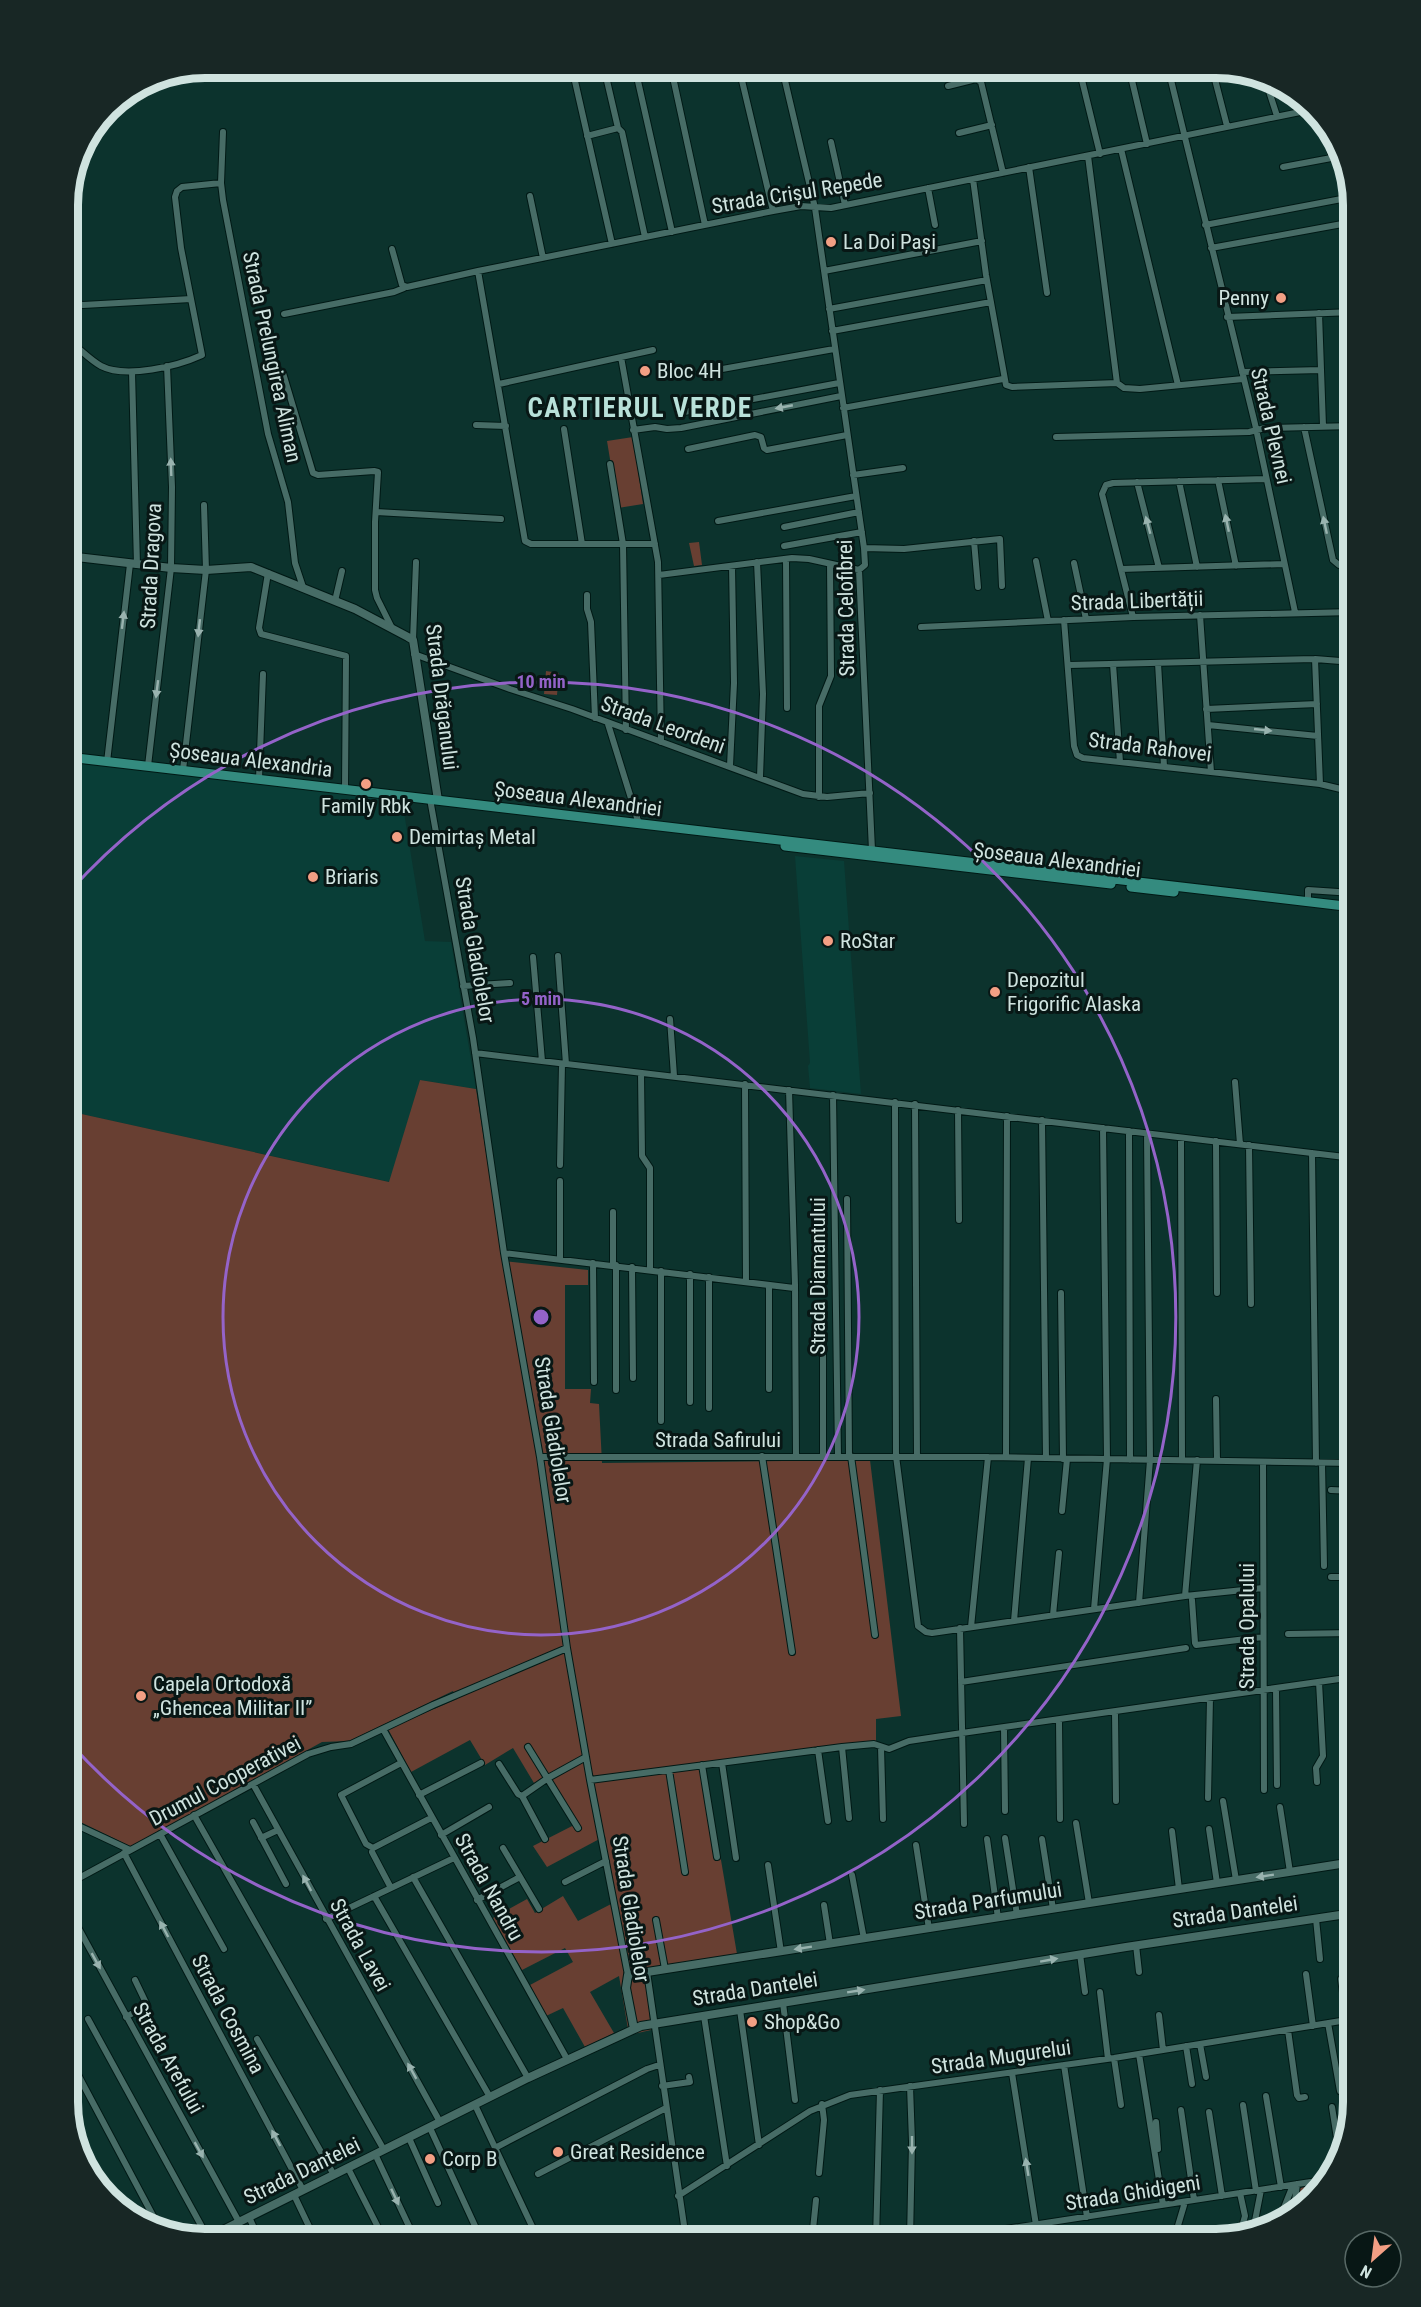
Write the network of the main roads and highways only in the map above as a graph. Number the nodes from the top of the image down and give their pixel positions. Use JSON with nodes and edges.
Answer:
{"nodes":[{"id":1,"x":78,"y":758,"type":"edge"},
{"id":2,"x":434,"y":800,"type":"joint"},
{"id":3,"x":757,"y":839,"type":"junction"},
{"id":4,"x":1343,"y":906,"type":"edge"},
{"id":5,"x":1343,"y":911,"type":"edge"}],
"edges":[{"from":1,"to":2,"type":"main road","name":"Șoseaua Alexandria"},
{"from":2,"to":3,"type":"main road","name":"Șoseaua Alexandriei"},
{"from":3,"to":4,"type":"main road","name":"Șoseaua Alexandriei"},
{"from":3,"to":5,"type":"main road","name":"Șoseaua Alexandriei"}]}
